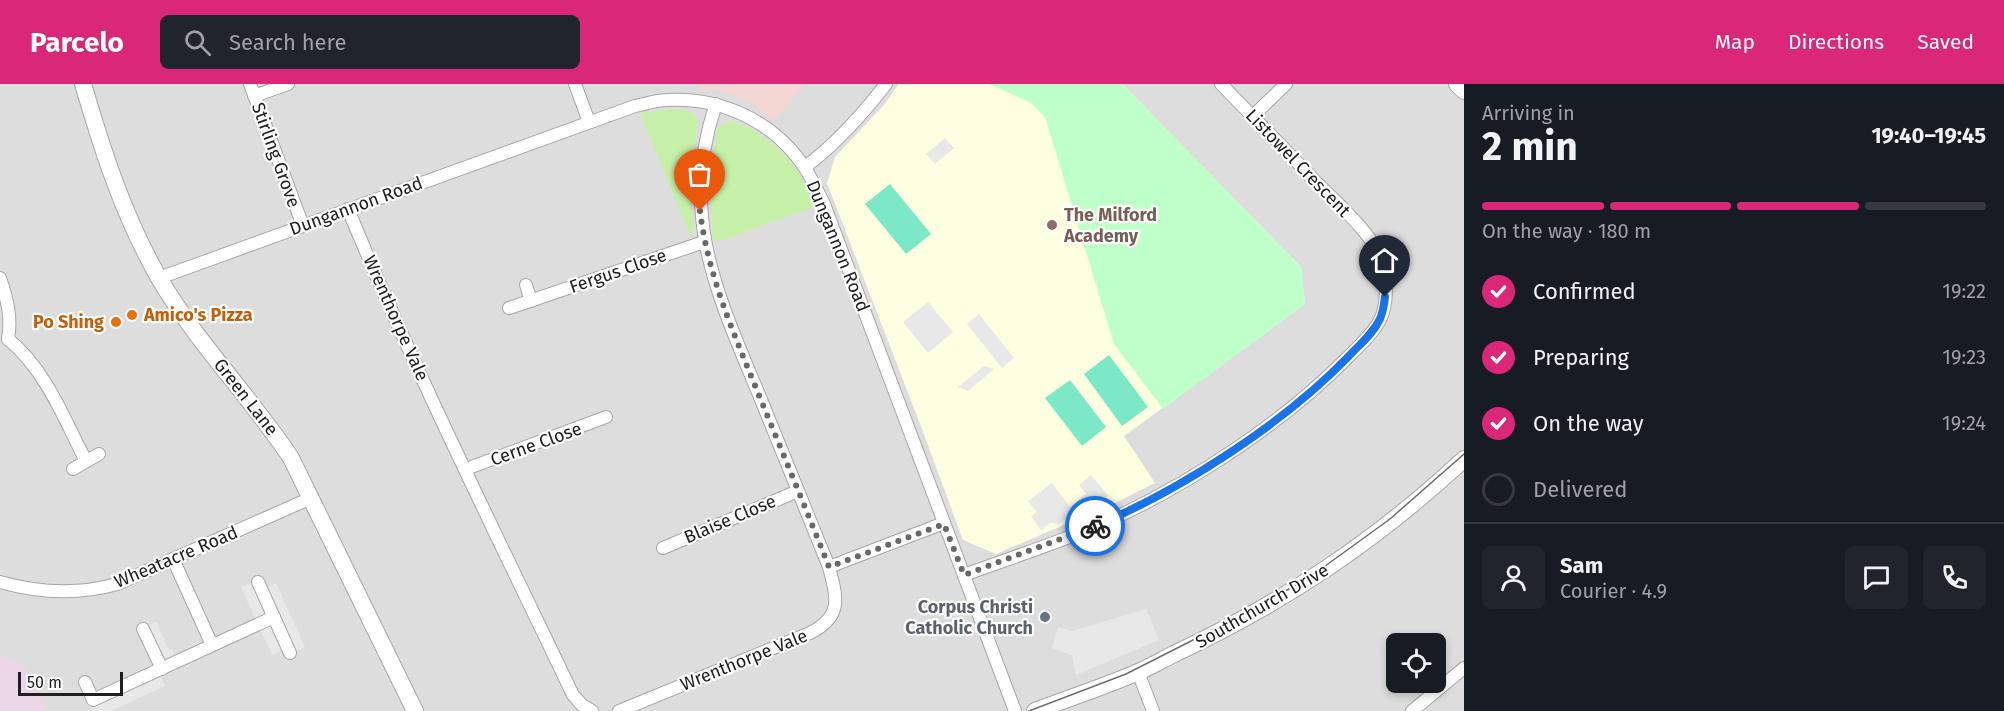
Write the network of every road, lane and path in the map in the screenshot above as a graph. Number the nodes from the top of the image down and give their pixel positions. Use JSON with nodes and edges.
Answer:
{"nodes":[{"id":1,"x":83,"y":84,"type":"edge"},
{"id":2,"x":288,"y":84,"type":"edge"},
{"id":3,"x":575,"y":84,"type":"edge"},
{"id":4,"x":886,"y":84,"type":"edge"},
{"id":5,"x":1221,"y":84,"type":"edge"},
{"id":6,"x":1286,"y":84,"type":"edge"},
{"id":7,"x":1457,"y":84,"type":"edge"},
{"id":8,"x":252,"y":90,"type":"edge"},
{"id":9,"x":1464,"y":91,"type":"edge"},
{"id":10,"x":716,"y":104,"type":"junction"},
{"id":11,"x":1253,"y":116,"type":"junction"},
{"id":12,"x":589,"y":122,"type":"junction"},
{"id":13,"x":805,"y":167,"type":"junction"},
{"id":14,"x":348,"y":209,"type":"junction"},
{"id":15,"x":303,"y":226,"type":"junction"},
{"id":16,"x":704,"y":242,"type":"junction"},
{"id":17,"x":0,"y":278,"type":"edge"},
{"id":18,"x":159,"y":278,"type":"junction"},
{"id":19,"x":526,"y":285,"type":"dead end"},
{"id":20,"x":531,"y":301,"type":"junction"},
{"id":21,"x":509,"y":308,"type":"dead end"},
{"id":22,"x":4,"y":341,"type":"edge"},
{"id":23,"x":606,"y":417,"type":"dead end"},
{"id":24,"x":99,"y":454,"type":"dead end"},
{"id":25,"x":1464,"y":459,"type":"edge"},
{"id":26,"x":86,"y":461,"type":"junction"},
{"id":27,"x":73,"y":469,"type":"dead end"},
{"id":28,"x":466,"y":469,"type":"junction"},
{"id":29,"x":798,"y":491,"type":"junction"},
{"id":30,"x":311,"y":498,"type":"junction"},
{"id":31,"x":944,"y":524,"type":"junction"},
{"id":32,"x":663,"y":548,"type":"dead end"},
{"id":33,"x":173,"y":559,"type":"junction"},
{"id":34,"x":829,"y":567,"type":"junction"},
{"id":35,"x":964,"y":575,"type":"junction"},
{"id":36,"x":0,"y":582,"type":"edge"},
{"id":37,"x":258,"y":582,"type":"dead end"},
{"id":38,"x":274,"y":617,"type":"junction"},
{"id":39,"x":143,"y":629,"type":"dead end"},
{"id":40,"x":212,"y":645,"type":"junction"},
{"id":41,"x":290,"y":652,"type":"dead end"},
{"id":42,"x":1464,"y":668,"type":"edge"},
{"id":43,"x":162,"y":669,"type":"junction"},
{"id":44,"x":1138,"y":672,"type":"junction"},
{"id":45,"x":85,"y":682,"type":"dead end"},
{"id":46,"x":415,"y":711,"type":"edge"},
{"id":47,"x":592,"y":711,"type":"edge"},
{"id":48,"x":619,"y":711,"type":"edge"},
{"id":49,"x":1015,"y":711,"type":"edge"},
{"id":50,"x":1035,"y":711,"type":"edge"},
{"id":51,"x":1153,"y":711,"type":"edge"},
{"id":52,"x":1412,"y":711,"type":"edge"}],
"edges":[{"from":1,"to":18,"type":"street","name":"Green Lane"},
{"from":2,"to":8,"type":"street"},
{"from":3,"to":12,"type":"street"},
{"from":4,"to":13,"type":"street"},
{"from":5,"to":11,"type":"street","name":"Listowel Crescent"},
{"from":6,"to":11,"type":"street"},
{"from":7,"to":9,"type":"street"},
{"from":8,"to":15,"type":"street","name":"Stirling Grove"},
{"from":10,"to":12,"type":"street","name":"Dungannon Road"},
{"from":10,"to":13,"type":"street","name":"Dungannon Road"},
{"from":10,"to":16,"type":"street","name":"Wrenthorpe Vale"},
{"from":11,"to":35,"type":"street","name":"Listowel Crescent"},
{"from":12,"to":14,"type":"street","name":"Dungannon Road"},
{"from":13,"to":31,"type":"street","name":"Dungannon Road"},
{"from":14,"to":15,"type":"street","name":"Dungannon Road"},
{"from":14,"to":28,"type":"street","name":"Wrenthorpe Vale"},
{"from":15,"to":18,"type":"street","name":"Dungannon Road"},
{"from":16,"to":20,"type":"street","name":"Fergus Close"},
{"from":16,"to":29,"type":"street","name":"Wrenthorpe Vale"},
{"from":17,"to":22,"type":"street"},
{"from":18,"to":30,"type":"street","name":"Green Lane"},
{"from":19,"to":20,"type":"street"},
{"from":20,"to":21,"type":"street","name":"Fergus Close"},
{"from":22,"to":26,"type":"street"},
{"from":23,"to":28,"type":"street","name":"Cerne Close"},
{"from":24,"to":26,"type":"street"},
{"from":25,"to":44,"type":"street","name":"Southchurch Drive"},
{"from":26,"to":27,"type":"street"},
{"from":28,"to":47,"type":"street","name":"Wrenthorpe Vale"},
{"from":29,"to":32,"type":"street","name":"Blaise Close"},
{"from":29,"to":34,"type":"street","name":"Wrenthorpe Vale"},
{"from":30,"to":33,"type":"street","name":"Wheatacre Road"},
{"from":30,"to":46,"type":"street","name":"Green Lane"},
{"from":31,"to":34,"type":"street"},
{"from":31,"to":35,"type":"street","name":"Dungannon Road"},
{"from":33,"to":36,"type":"street","name":"Wheatacre Road"},
{"from":33,"to":40,"type":"street"},
{"from":34,"to":48,"type":"street","name":"Wrenthorpe Vale"},
{"from":35,"to":49,"type":"street","name":"Dungannon Road"},
{"from":37,"to":38,"type":"street"},
{"from":38,"to":40,"type":"street"},
{"from":38,"to":41,"type":"street"},
{"from":39,"to":43,"type":"street"},
{"from":40,"to":43,"type":"street"},
{"from":42,"to":52,"type":"street"},
{"from":43,"to":45,"type":"street"},
{"from":44,"to":50,"type":"street","name":"Southchurch Drive"},
{"from":44,"to":51,"type":"street"}]}
